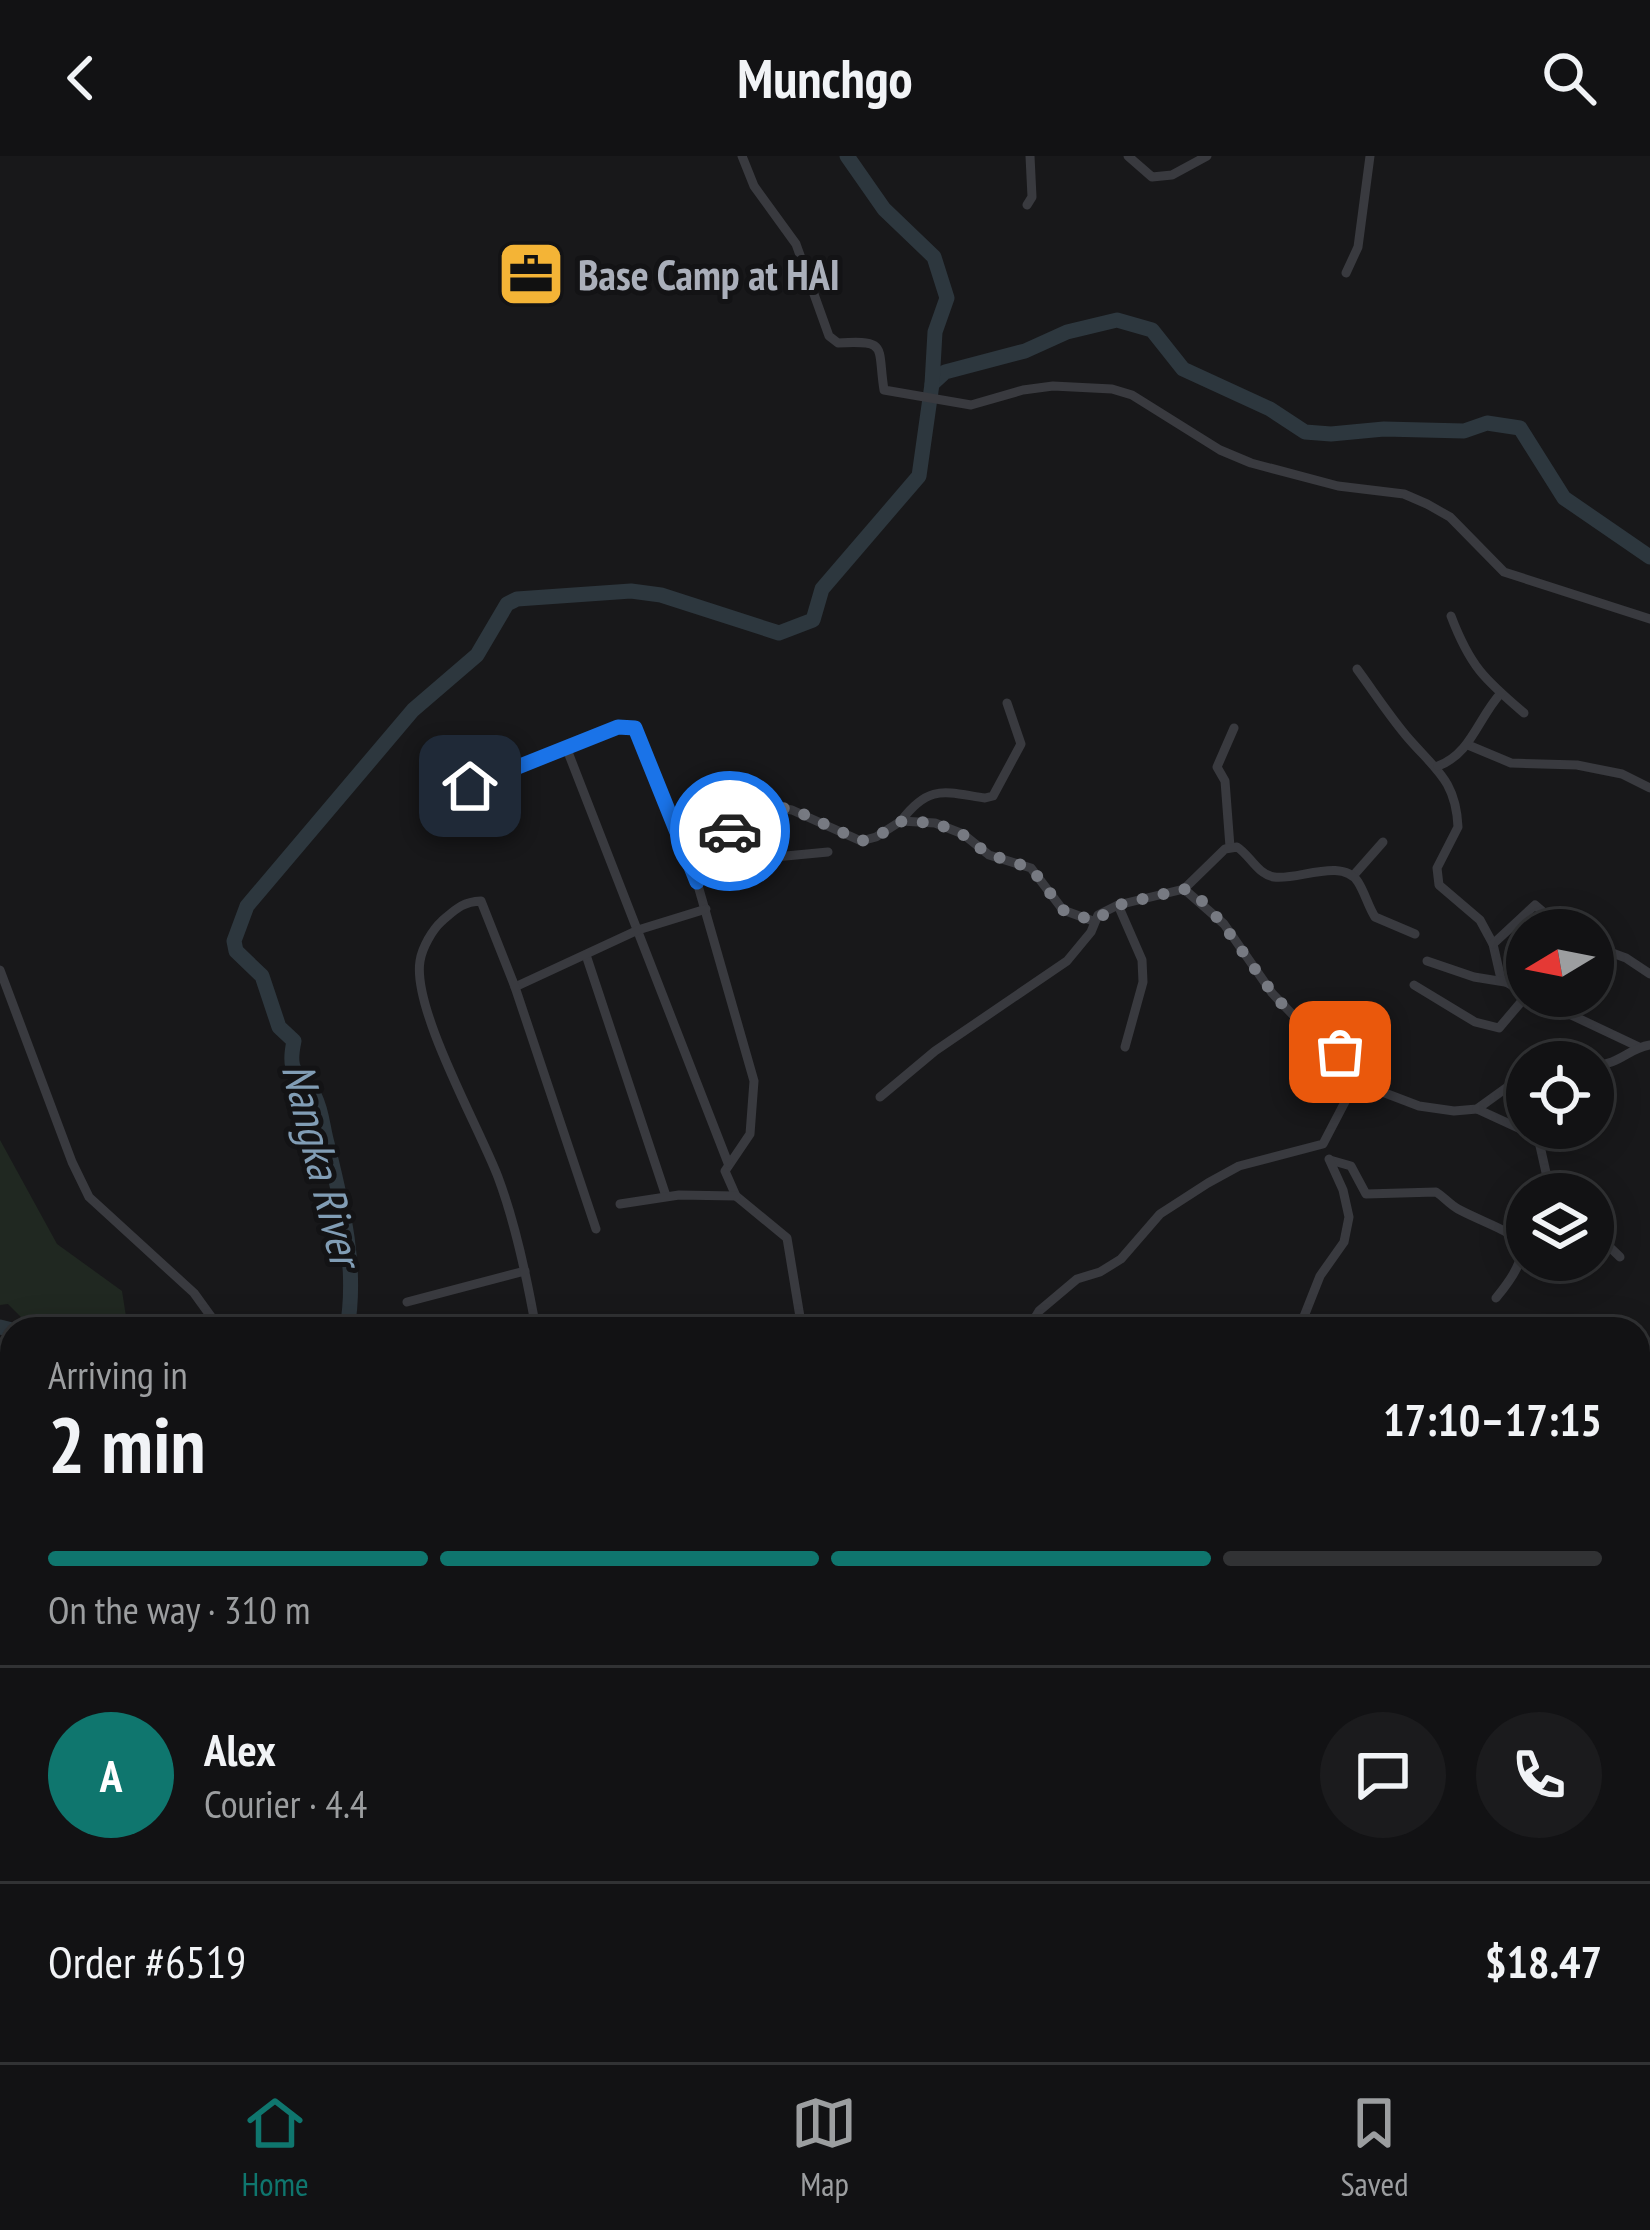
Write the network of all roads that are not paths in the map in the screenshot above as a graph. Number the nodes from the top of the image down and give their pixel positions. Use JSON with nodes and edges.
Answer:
{"nodes":[{"id":1,"x":742,"y":156,"type":"edge"},
{"id":2,"x":1030,"y":156,"type":"edge"},
{"id":3,"x":1128,"y":156,"type":"edge"},
{"id":4,"x":1207,"y":156,"type":"edge"},
{"id":5,"x":1370,"y":156,"type":"edge"},
{"id":6,"x":1028,"y":205,"type":"dead end"},
{"id":7,"x":1346,"y":273,"type":"dead end"},
{"id":8,"x":1451,"y":616,"type":"dead end"},
{"id":9,"x":1650,"y":619,"type":"edge"},
{"id":10,"x":1357,"y":669,"type":"dead end"},
{"id":11,"x":1501,"y":693,"type":"junction"},
{"id":12,"x":1007,"y":703,"type":"dead end"},
{"id":13,"x":1524,"y":713,"type":"dead end"},
{"id":14,"x":1234,"y":728,"type":"dead end"},
{"id":15,"x":1468,"y":745,"type":"junction"},
{"id":16,"x":566,"y":747,"type":"junction"},
{"id":17,"x":1438,"y":766,"type":"junction"},
{"id":18,"x":1650,"y":788,"type":"edge"},
{"id":19,"x":446,"y":796,"type":"dead end"},
{"id":20,"x":902,"y":821,"type":"junction"},
{"id":21,"x":1383,"y":842,"type":"dead end"},
{"id":22,"x":1230,"y":847,"type":"junction"},
{"id":23,"x":719,"y":850,"type":"junction"},
{"id":24,"x":828,"y":852,"type":"dead end"},
{"id":25,"x":1353,"y":877,"type":"junction"},
{"id":26,"x":697,"y":882,"type":"junction"},
{"id":27,"x":1184,"y":889,"type":"junction"},
{"id":28,"x":1118,"y":905,"type":"junction"},
{"id":29,"x":706,"y":909,"type":"junction"},
{"id":30,"x":1094,"y":921,"type":"junction"},
{"id":31,"x":638,"y":929,"type":"junction"},
{"id":32,"x":1506,"y":932,"type":"edge"},
{"id":33,"x":1415,"y":934,"type":"dead end"},
{"id":34,"x":1493,"y":944,"type":"junction"},
{"id":35,"x":1614,"y":954,"type":"edge"},
{"id":36,"x":586,"y":955,"type":"junction"},
{"id":37,"x":1427,"y":962,"type":"dead end"},
{"id":38,"x":0,"y":970,"type":"edge"},
{"id":39,"x":1650,"y":974,"type":"edge"},
{"id":40,"x":1505,"y":982,"type":"joint"},
{"id":41,"x":1414,"y":986,"type":"dead end"},
{"id":42,"x":515,"y":987,"type":"junction"},
{"id":43,"x":1509,"y":1017,"type":"edge"},
{"id":44,"x":1578,"y":1017,"type":"edge"},
{"id":45,"x":1644,"y":1046,"type":"edge"},
{"id":46,"x":1125,"y":1047,"type":"dead end"},
{"id":47,"x":1614,"y":1062,"type":"edge"},
{"id":48,"x":1506,"y":1088,"type":"edge"},
{"id":49,"x":1377,"y":1090,"type":"junction"},
{"id":50,"x":880,"y":1097,"type":"dead end"},
{"id":51,"x":1477,"y":1109,"type":"junction"},
{"id":52,"x":1323,"y":1144,"type":"junction"},
{"id":53,"x":1330,"y":1160,"type":"junction"},
{"id":54,"x":728,"y":1163,"type":"junction"},
{"id":55,"x":1546,"y":1173,"type":"edge"},
{"id":56,"x":666,"y":1196,"type":"junction"},
{"id":57,"x":736,"y":1196,"type":"junction"},
{"id":58,"x":620,"y":1204,"type":"dead end"},
{"id":59,"x":596,"y":1229,"type":"dead end"},
{"id":60,"x":1614,"y":1251,"type":"edge"},
{"id":61,"x":1620,"y":1257,"type":"dead end"},
{"id":62,"x":525,"y":1271,"type":"junction"},
{"id":63,"x":1496,"y":1298,"type":"dead end"},
{"id":64,"x":407,"y":1302,"type":"dead end"},
{"id":65,"x":212,"y":1317,"type":"edge"},
{"id":66,"x":534,"y":1317,"type":"edge"},
{"id":67,"x":800,"y":1317,"type":"edge"},
{"id":68,"x":1035,"y":1317,"type":"edge"},
{"id":69,"x":1304,"y":1317,"type":"edge"}],
"edges":[{"from":1,"to":9,"type":"street"},
{"from":2,"to":6,"type":"street"},
{"from":3,"to":4,"type":"street"},
{"from":5,"to":7,"type":"street"},
{"from":8,"to":11,"type":"street"},
{"from":10,"to":17,"type":"street"},
{"from":11,"to":13,"type":"street"},
{"from":11,"to":15,"type":"street"},
{"from":12,"to":20,"type":"street"},
{"from":14,"to":22,"type":"street"},
{"from":15,"to":17,"type":"street"},
{"from":15,"to":18,"type":"street"},
{"from":16,"to":19,"type":"street"},
{"from":16,"to":26,"type":"street"},
{"from":16,"to":31,"type":"street"},
{"from":17,"to":34,"type":"street"},
{"from":20,"to":23,"type":"street"},
{"from":20,"to":30,"type":"street"},
{"from":21,"to":25,"type":"street"},
{"from":22,"to":25,"type":"street"},
{"from":22,"to":27,"type":"street"},
{"from":23,"to":24,"type":"street"},
{"from":23,"to":26,"type":"street"},
{"from":25,"to":33,"type":"street"},
{"from":26,"to":29,"type":"street"},
{"from":27,"to":28,"type":"street"},
{"from":27,"to":49,"type":"street"},
{"from":28,"to":30,"type":"street"},
{"from":28,"to":46,"type":"street"},
{"from":29,"to":31,"type":"street"},
{"from":29,"to":54,"type":"street"},
{"from":30,"to":50,"type":"street"},
{"from":31,"to":36,"type":"street"},
{"from":31,"to":54,"type":"street"},
{"from":32,"to":34,"type":"street"},
{"from":34,"to":40,"type":"street"},
{"from":35,"to":39,"type":"street"},
{"from":36,"to":42,"type":"street"},
{"from":36,"to":56,"type":"street"},
{"from":37,"to":40,"type":"street"},
{"from":38,"to":65,"type":"street"},
{"from":41,"to":43,"type":"street"},
{"from":42,"to":59,"type":"street"},
{"from":42,"to":62,"type":"street"},
{"from":44,"to":45,"type":"street"},
{"from":45,"to":47,"type":"street"},
{"from":48,"to":51,"type":"street"},
{"from":49,"to":51,"type":"street"},
{"from":49,"to":52,"type":"street"},
{"from":51,"to":55,"type":"street"},
{"from":52,"to":53,"type":"street"},
{"from":52,"to":68,"type":"street"},
{"from":53,"to":63,"type":"street"},
{"from":53,"to":69,"type":"street"},
{"from":54,"to":57,"type":"street"},
{"from":56,"to":57,"type":"street"},
{"from":56,"to":58,"type":"street"},
{"from":57,"to":67,"type":"street"},
{"from":60,"to":61,"type":"street"},
{"from":62,"to":64,"type":"street"},
{"from":62,"to":66,"type":"street"}]}
